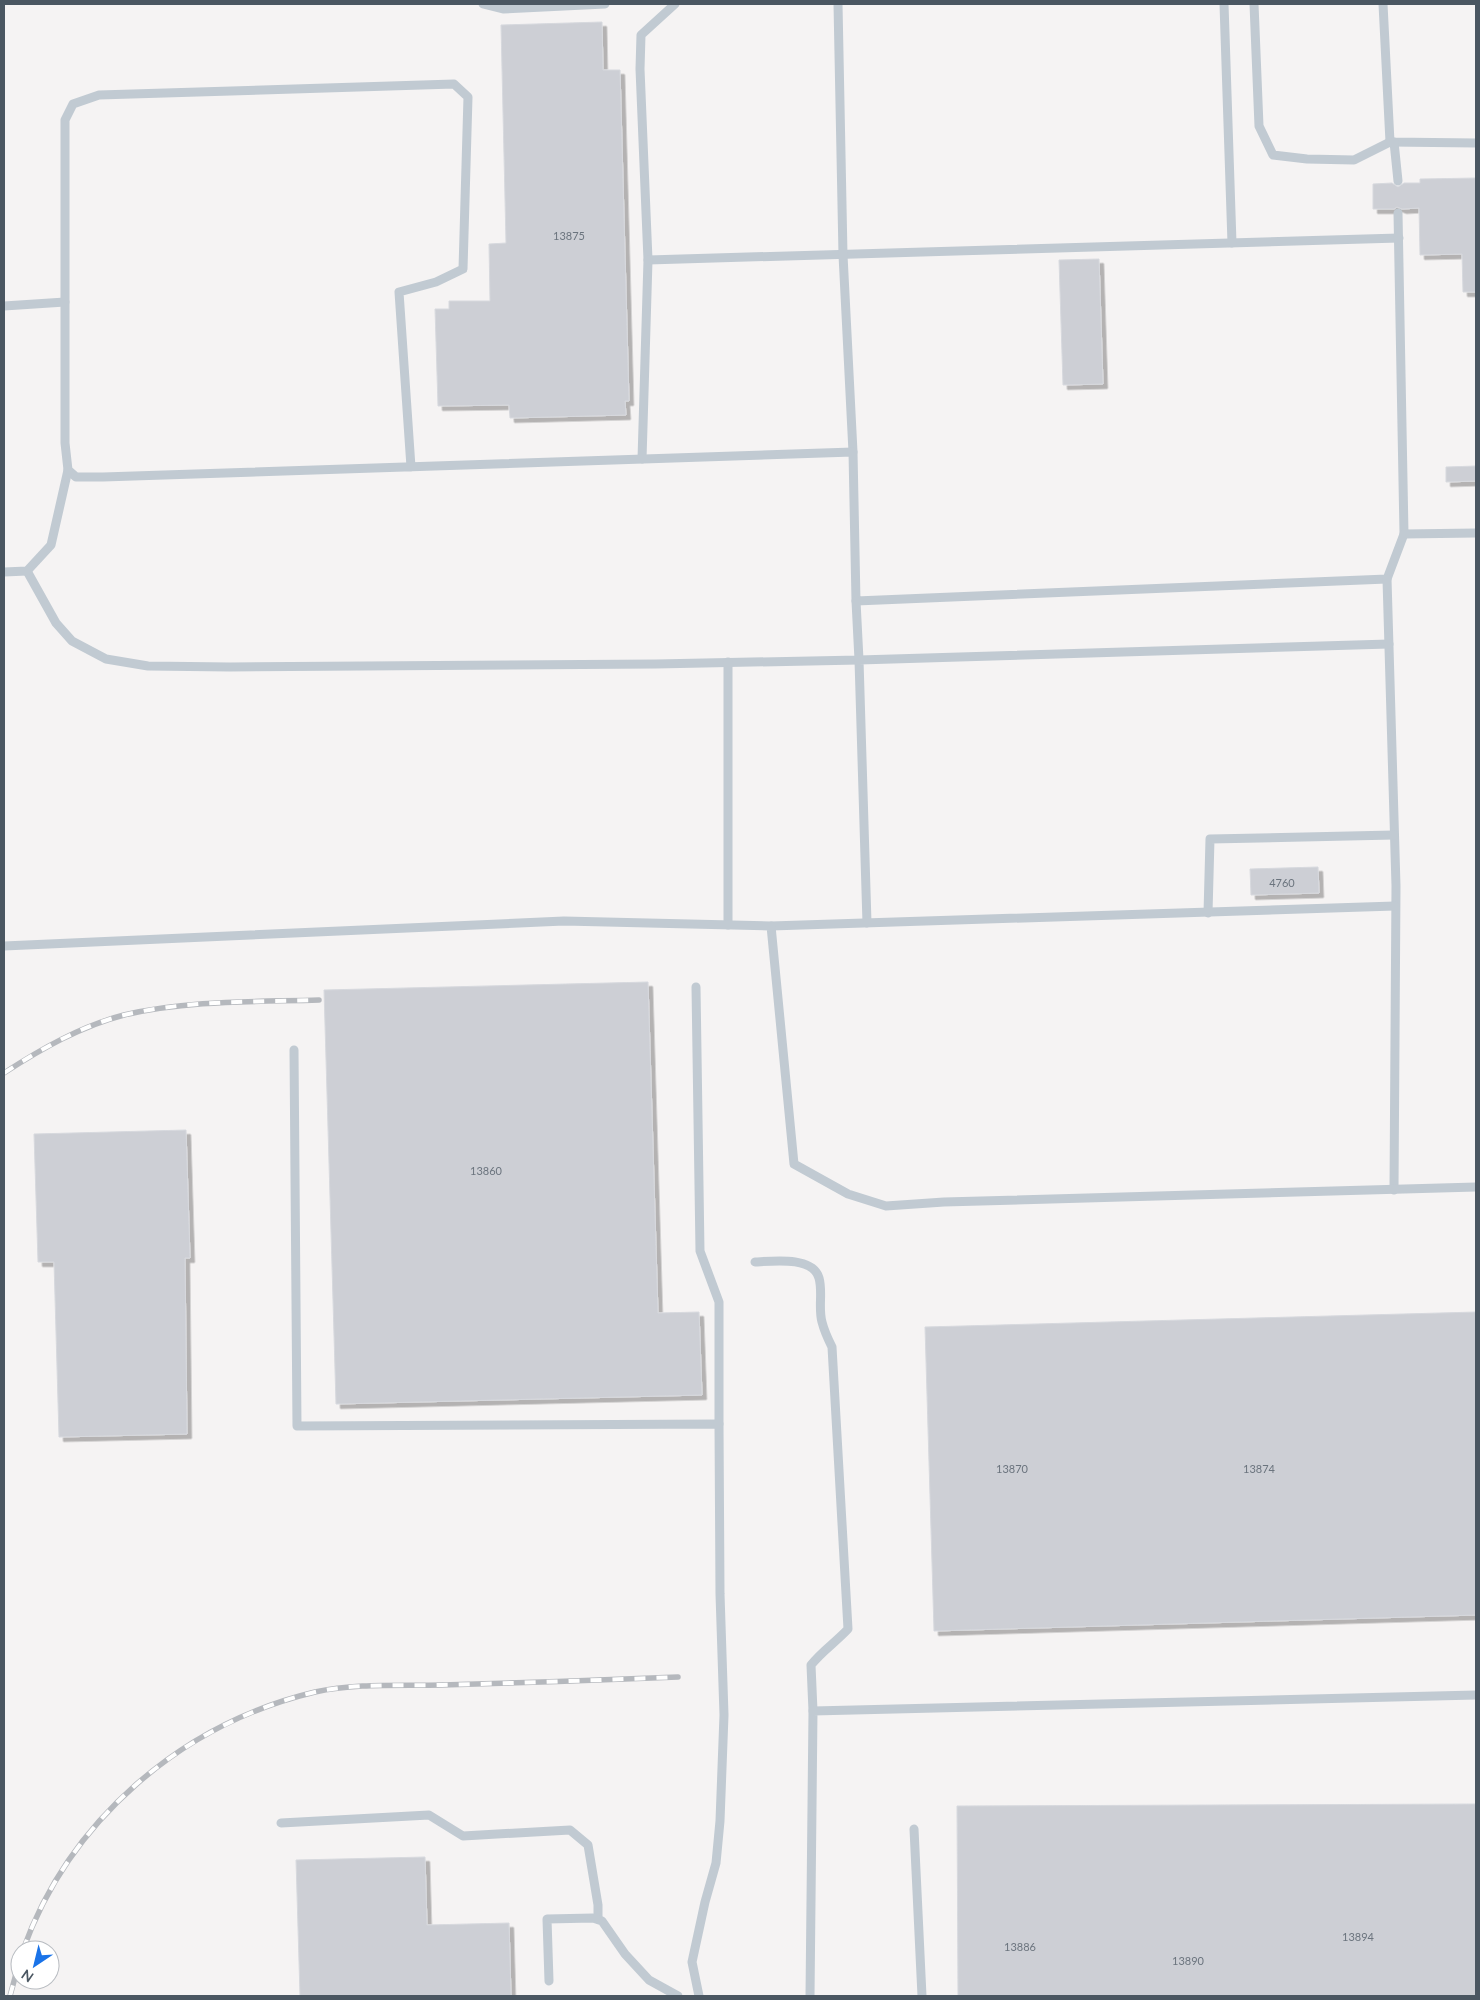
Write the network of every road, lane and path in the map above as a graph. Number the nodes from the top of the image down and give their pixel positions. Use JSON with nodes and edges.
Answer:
{"nodes":[{"id":1,"x":483,"y":4,"type":"edge"},
{"id":2,"x":604,"y":4,"type":"edge"},
{"id":3,"x":675,"y":4,"type":"edge"},
{"id":4,"x":838,"y":4,"type":"edge"},
{"id":5,"x":1224,"y":4,"type":"edge"},
{"id":6,"x":1254,"y":4,"type":"edge"},
{"id":7,"x":1383,"y":4,"type":"edge"},
{"id":8,"x":1392,"y":142,"type":"junction"},
{"id":9,"x":1476,"y":143,"type":"edge"},
{"id":10,"x":1398,"y":181,"type":"dead end"},
{"id":11,"x":1398,"y":213,"type":"dead end"},
{"id":12,"x":1399,"y":238,"type":"junction"},
{"id":13,"x":1232,"y":243,"type":"junction"},
{"id":14,"x":843,"y":254,"type":"junction"},
{"id":15,"x":648,"y":260,"type":"junction"},
{"id":16,"x":65,"y":302,"type":"junction"},
{"id":17,"x":4,"y":306,"type":"edge"},
{"id":18,"x":853,"y":452,"type":"junction"},
{"id":19,"x":642,"y":459,"type":"junction"},
{"id":20,"x":411,"y":466,"type":"junction"},
{"id":21,"x":68,"y":470,"type":"junction"},
{"id":22,"x":1476,"y":533,"type":"edge"},
{"id":23,"x":1404,"y":534,"type":"junction"},
{"id":24,"x":27,"y":571,"type":"junction"},
{"id":25,"x":4,"y":572,"type":"edge"},
{"id":26,"x":1387,"y":579,"type":"junction"},
{"id":27,"x":856,"y":601,"type":"junction"},
{"id":28,"x":1389,"y":644,"type":"junction"},
{"id":29,"x":859,"y":660,"type":"junction"},
{"id":30,"x":728,"y":662,"type":"junction"},
{"id":31,"x":1394,"y":835,"type":"junction"},
{"id":32,"x":1395,"y":906,"type":"junction"},
{"id":33,"x":1208,"y":912,"type":"junction"},
{"id":34,"x":867,"y":923,"type":"junction"},
{"id":35,"x":728,"y":925,"type":"junction"},
{"id":36,"x":771,"y":926,"type":"junction"},
{"id":37,"x":4,"y":946,"type":"edge"},
{"id":38,"x":696,"y":987,"type":"dead end"},
{"id":39,"x":294,"y":1050,"type":"dead end"},
{"id":40,"x":1476,"y":1187,"type":"edge"},
{"id":41,"x":1394,"y":1190,"type":"junction"},
{"id":42,"x":756,"y":1262,"type":"dead end"},
{"id":43,"x":719,"y":1424,"type":"junction"},
{"id":44,"x":1476,"y":1695,"type":"edge"},
{"id":45,"x":812,"y":1711,"type":"junction"},
{"id":46,"x":281,"y":1823,"type":"dead end"},
{"id":47,"x":914,"y":1828,"type":"dead end"},
{"id":48,"x":598,"y":1919,"type":"junction"},
{"id":49,"x":549,"y":1981,"type":"dead end"},
{"id":50,"x":678,"y":1996,"type":"edge"},
{"id":51,"x":699,"y":1996,"type":"edge"},
{"id":52,"x":810,"y":1996,"type":"edge"},
{"id":53,"x":922,"y":1996,"type":"edge"}],
"edges":[{"from":1,"to":2,"type":"lane"},
{"from":3,"to":15,"type":"lane"},
{"from":4,"to":14,"type":"lane"},
{"from":5,"to":13,"type":"lane"},
{"from":6,"to":8,"type":"lane"},
{"from":7,"to":8,"type":"lane"},
{"from":8,"to":9,"type":"lane"},
{"from":8,"to":10,"type":"lane"},
{"from":11,"to":12,"type":"lane"},
{"from":12,"to":13,"type":"lane"},
{"from":12,"to":23,"type":"lane"},
{"from":13,"to":14,"type":"lane"},
{"from":14,"to":15,"type":"lane"},
{"from":14,"to":18,"type":"lane"},
{"from":15,"to":19,"type":"lane"},
{"from":16,"to":17,"type":"lane"},
{"from":16,"to":20,"type":"lane"},
{"from":16,"to":21,"type":"lane"},
{"from":18,"to":19,"type":"lane"},
{"from":18,"to":27,"type":"lane"},
{"from":19,"to":20,"type":"lane"},
{"from":20,"to":21,"type":"lane"},
{"from":21,"to":24,"type":"lane"},
{"from":22,"to":23,"type":"lane"},
{"from":23,"to":26,"type":"lane"},
{"from":24,"to":25,"type":"lane"},
{"from":24,"to":30,"type":"lane"},
{"from":26,"to":27,"type":"lane"},
{"from":26,"to":28,"type":"lane"},
{"from":27,"to":29,"type":"lane"},
{"from":28,"to":29,"type":"lane"},
{"from":28,"to":31,"type":"lane"},
{"from":29,"to":30,"type":"lane"},
{"from":29,"to":34,"type":"lane"},
{"from":30,"to":35,"type":"lane"},
{"from":31,"to":32,"type":"lane"},
{"from":31,"to":33,"type":"lane"},
{"from":32,"to":33,"type":"lane"},
{"from":32,"to":41,"type":"lane"},
{"from":33,"to":34,"type":"lane"},
{"from":34,"to":36,"type":"lane"},
{"from":35,"to":36,"type":"lane"},
{"from":35,"to":37,"type":"lane"},
{"from":36,"to":41,"type":"lane"},
{"from":38,"to":43,"type":"lane"},
{"from":39,"to":43,"type":"lane"},
{"from":40,"to":41,"type":"lane"},
{"from":42,"to":45,"type":"lane"},
{"from":43,"to":51,"type":"lane"},
{"from":44,"to":45,"type":"lane"},
{"from":45,"to":52,"type":"lane"},
{"from":46,"to":48,"type":"lane"},
{"from":47,"to":53,"type":"lane"},
{"from":48,"to":49,"type":"lane"},
{"from":48,"to":50,"type":"lane"}]}
